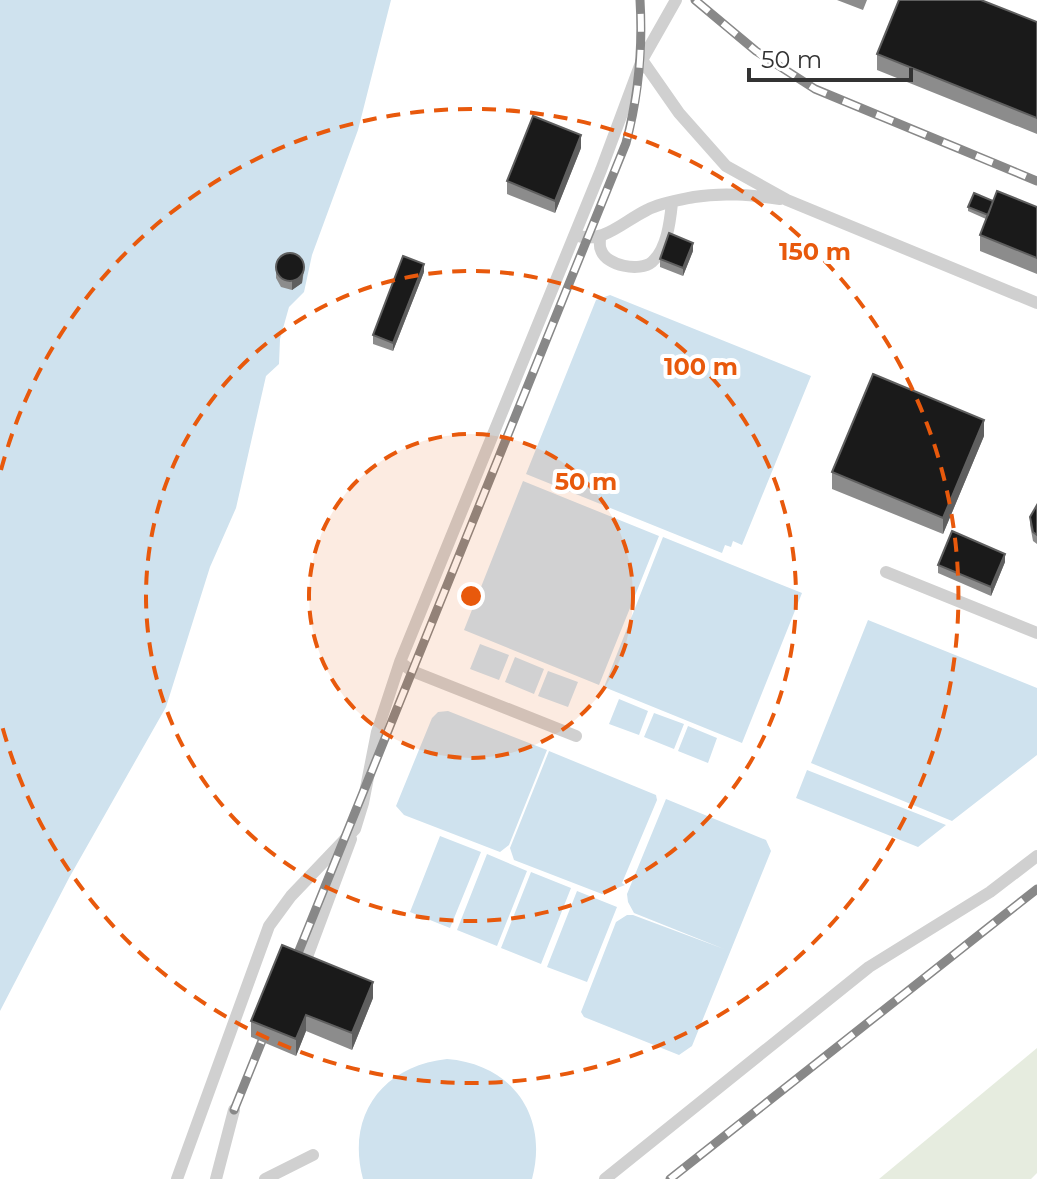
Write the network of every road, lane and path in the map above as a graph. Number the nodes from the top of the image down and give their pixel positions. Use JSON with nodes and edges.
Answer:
{"nodes":[{"id":1,"x":676,"y":0,"type":"edge"},
{"id":2,"x":642,"y":60,"type":"junction"},
{"id":3,"x":787,"y":200,"type":"junction"},
{"id":4,"x":672,"y":203,"type":"junction"},
{"id":5,"x":575,"y":235,"type":"junction"},
{"id":6,"x":600,"y":238,"type":"junction"},
{"id":7,"x":1037,"y":303,"type":"edge"},
{"id":8,"x":886,"y":572,"type":"dead end"},
{"id":9,"x":1037,"y":633,"type":"edge"},
{"id":10,"x":400,"y":662,"type":"junction"},
{"id":11,"x":576,"y":736,"type":"dead end"},
{"id":12,"x":355,"y":829,"type":"junction"},
{"id":13,"x":1037,"y":856,"type":"edge"},
{"id":14,"x":307,"y":957,"type":"edge"},
{"id":15,"x":234,"y":1110,"type":"dead end"},
{"id":16,"x":313,"y":1155,"type":"dead end"},
{"id":17,"x":177,"y":1179,"type":"edge"},
{"id":18,"x":216,"y":1179,"type":"edge"},
{"id":19,"x":265,"y":1179,"type":"edge"},
{"id":20,"x":605,"y":1179,"type":"edge"}],
"edges":[{"from":1,"to":2,"type":"lane"},
{"from":2,"to":3,"type":"lane"},
{"from":2,"to":5,"type":"lane"},
{"from":3,"to":4,"type":"lane"},
{"from":3,"to":7,"type":"lane"},
{"from":4,"to":6,"type":"lane"},
{"from":4,"to":6,"type":"lane"},
{"from":5,"to":6,"type":"lane"},
{"from":5,"to":10,"type":"lane"},
{"from":8,"to":9,"type":"lane"},
{"from":10,"to":11,"type":"lane"},
{"from":10,"to":12,"type":"lane"},
{"from":12,"to":14,"type":"lane"},
{"from":12,"to":17,"type":"lane"},
{"from":13,"to":20,"type":"lane"},
{"from":15,"to":18,"type":"lane"},
{"from":16,"to":19,"type":"lane"}]}
